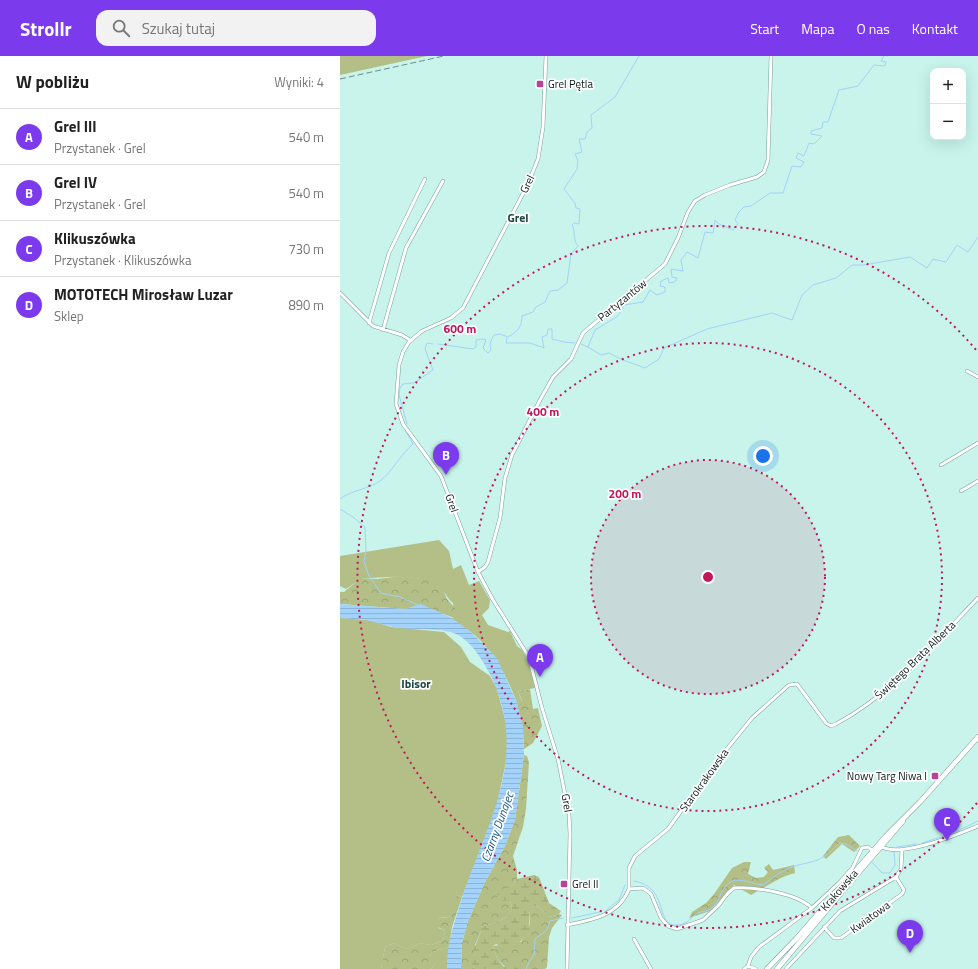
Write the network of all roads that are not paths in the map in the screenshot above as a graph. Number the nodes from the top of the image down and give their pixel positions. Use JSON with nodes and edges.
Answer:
{"nodes":[{"id":1,"x":546,"y":56,"type":"edge"},
{"id":2,"x":771,"y":56,"type":"edge"},
{"id":3,"x":425,"y":179,"type":"dead end"},
{"id":4,"x":443,"y":181,"type":"dead end"},
{"id":5,"x":340,"y":293,"type":"edge"},
{"id":6,"x":369,"y":323,"type":"junction"},
{"id":7,"x":383,"y":330,"type":"junction"},
{"id":8,"x":410,"y":340,"type":"junction"},
{"id":9,"x":967,"y":371,"type":"dead end"},
{"id":10,"x":978,"y":377,"type":"edge"},
{"id":11,"x":978,"y":444,"type":"edge"},
{"id":12,"x":941,"y":465,"type":"dead end"},
{"id":13,"x":978,"y":481,"type":"edge"},
{"id":14,"x":961,"y":491,"type":"dead end"},
{"id":15,"x":478,"y":572,"type":"junction"},
{"id":16,"x":978,"y":598,"type":"edge"},
{"id":17,"x":798,"y":685,"type":"joint"},
{"id":18,"x":978,"y":737,"type":"edge"},
{"id":19,"x":978,"y":826,"type":"edge"},
{"id":20,"x":880,"y":845,"type":"junction"},
{"id":21,"x":902,"y":849,"type":"junction"},
{"id":22,"x":874,"y":851,"type":"junction"},
{"id":23,"x":896,"y":877,"type":"junction"},
{"id":24,"x":629,"y":889,"type":"junction"},
{"id":25,"x":812,"y":908,"type":"junction"},
{"id":26,"x":567,"y":925,"type":"junction"},
{"id":27,"x":824,"y":927,"type":"junction"},
{"id":28,"x":634,"y":939,"type":"dead end"},
{"id":29,"x":748,"y":966,"type":"junction"},
{"id":30,"x":567,"y":969,"type":"edge"},
{"id":31,"x":651,"y":969,"type":"edge"},
{"id":32,"x":744,"y":969,"type":"edge"},
{"id":33,"x":756,"y":969,"type":"edge"},
{"id":34,"x":767,"y":969,"type":"edge"},
{"id":35,"x":777,"y":969,"type":"edge"},
{"id":36,"x":786,"y":969,"type":"edge"}],
"edges":[{"from":1,"to":8,"type":"street","name":"Grel"},
{"from":2,"to":15,"type":"street","name":"Partyzantów"},
{"from":3,"to":6,"type":"street"},
{"from":4,"to":7,"type":"street"},
{"from":5,"to":6,"type":"street"},
{"from":6,"to":7,"type":"street"},
{"from":7,"to":8,"type":"street"},
{"from":8,"to":15,"type":"street","name":"Grel"},
{"from":9,"to":10,"type":"street"},
{"from":11,"to":12,"type":"street"},
{"from":13,"to":14,"type":"street"},
{"from":15,"to":26,"type":"street","name":"Grel"},
{"from":16,"to":17,"type":"street","name":"Świętego Brata Alberta"},
{"from":17,"to":24,"type":"street","name":"Starokrakowska"},
{"from":18,"to":20,"type":"main road","name":"Krakowska"},
{"from":19,"to":21,"type":"street"},
{"from":20,"to":21,"type":"street"},
{"from":20,"to":22,"type":"main road","name":"Krakowska"},
{"from":21,"to":23,"type":"street"},
{"from":22,"to":25,"type":"street"},
{"from":22,"to":34,"type":"main road","name":"Krakowska"},
{"from":22,"to":35,"type":"main road","name":"Krakowska"},
{"from":23,"to":27,"type":"street"},
{"from":23,"to":27,"type":"street","name":"Kwiatowa"},
{"from":24,"to":25,"type":"street"},
{"from":24,"to":26,"type":"street"},
{"from":25,"to":29,"type":"street"},
{"from":26,"to":30,"type":"street","name":"Grel"},
{"from":27,"to":36,"type":"street"},
{"from":28,"to":31,"type":"street"},
{"from":29,"to":32,"type":"street"},
{"from":29,"to":33,"type":"street"}]}
